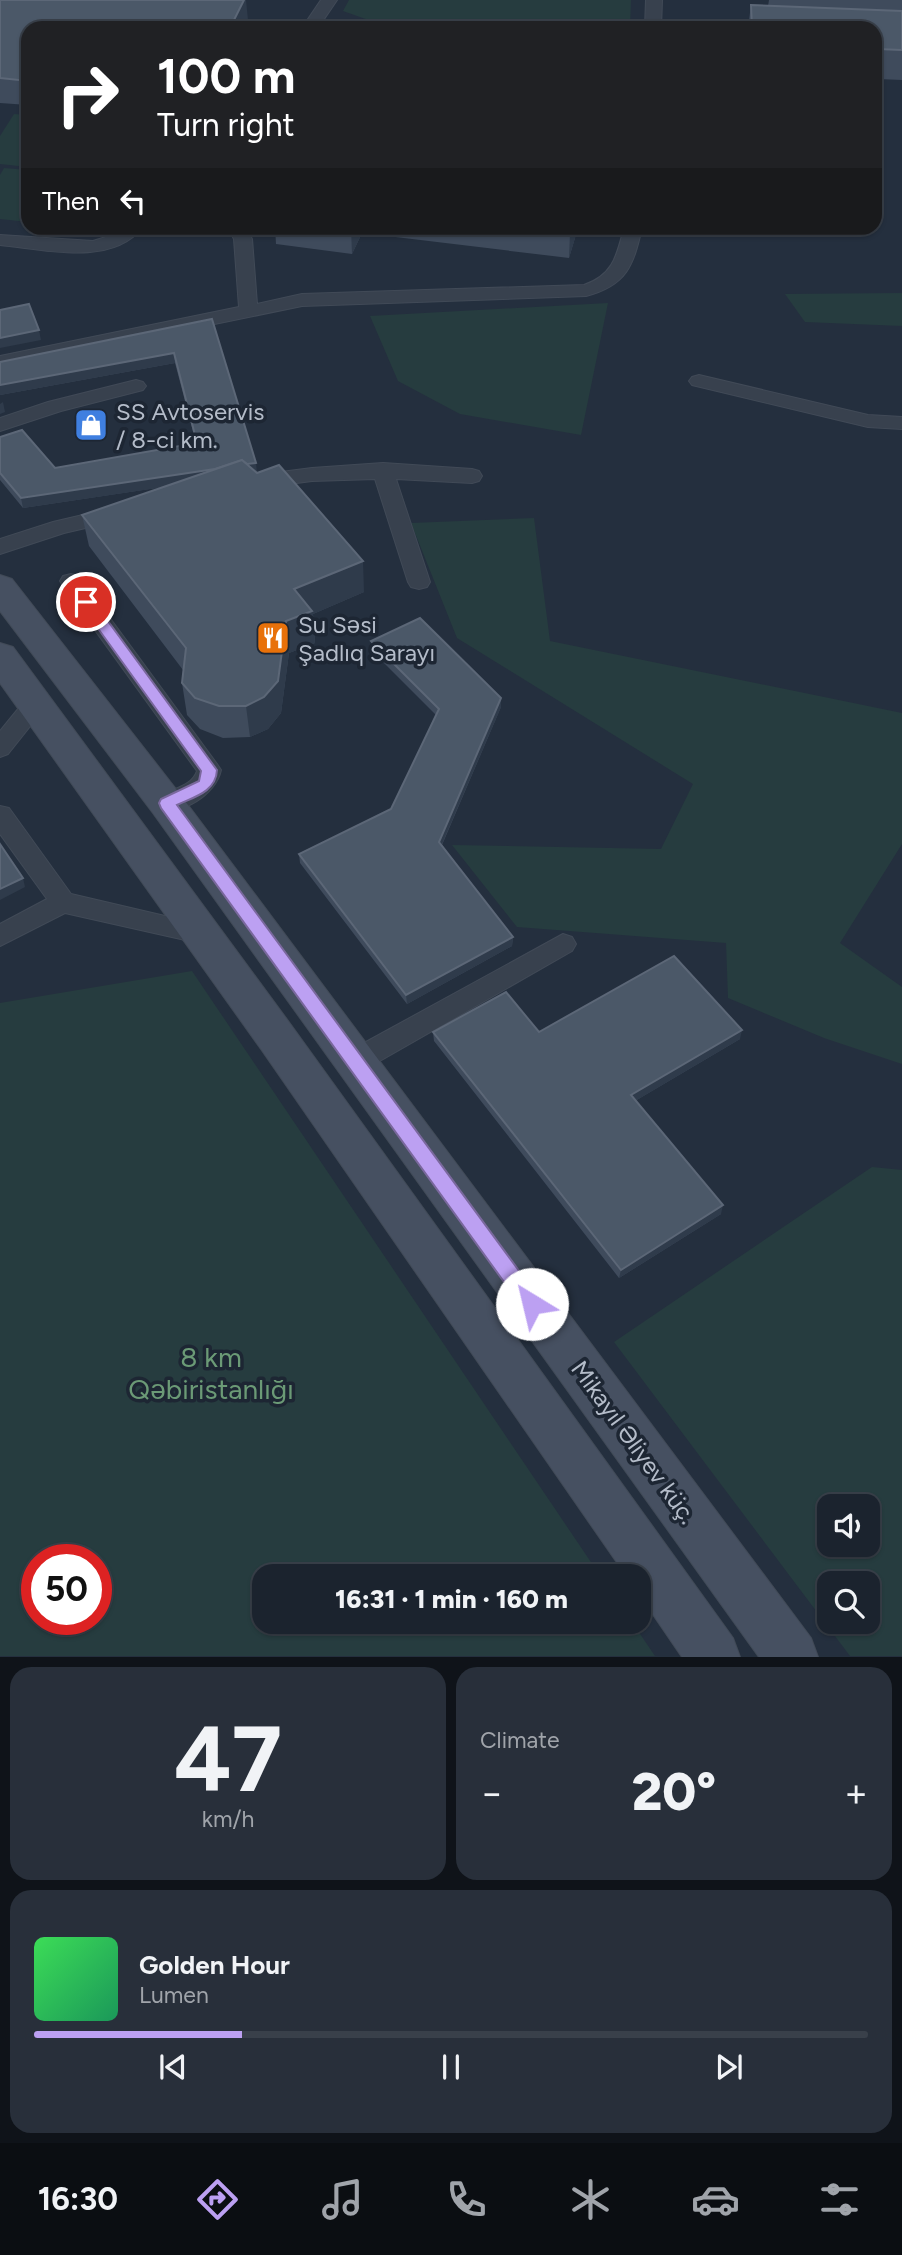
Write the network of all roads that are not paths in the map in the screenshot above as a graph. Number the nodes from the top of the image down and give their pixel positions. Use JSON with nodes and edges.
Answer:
{"nodes":[{"id":1,"x":329,"y":0,"type":"edge"},
{"id":2,"x":654,"y":0,"type":"edge"},
{"id":3,"x":315,"y":21,"type":"edge"},
{"id":4,"x":653,"y":21,"type":"edge"},
{"id":5,"x":123,"y":235,"type":"edge"},
{"id":6,"x":239,"y":235,"type":"edge"},
{"id":7,"x":631,"y":235,"type":"edge"},
{"id":8,"x":0,"y":240,"type":"edge"},
{"id":9,"x":248,"y":309,"type":"junction"},
{"id":10,"x":0,"y":362,"type":"edge"},
{"id":11,"x":699,"y":381,"type":"dead end"},
{"id":12,"x":136,"y":386,"type":"dead end"},
{"id":13,"x":902,"y":424,"type":"edge"},
{"id":14,"x":0,"y":425,"type":"edge"},
{"id":15,"x":383,"y":470,"type":"junction"},
{"id":16,"x":472,"y":476,"type":"dead end"},
{"id":17,"x":235,"y":486,"type":"edge"},
{"id":18,"x":141,"y":508,"type":"edge"},
{"id":19,"x":0,"y":547,"type":"edge"},
{"id":20,"x":71,"y":581,"type":"dead end"},
{"id":21,"x":419,"y":582,"type":"dead end"},
{"id":22,"x":0,"y":587,"type":"edge"},
{"id":23,"x":0,"y":656,"type":"edge"},
{"id":24,"x":35,"y":704,"type":"junction"},
{"id":25,"x":0,"y":748,"type":"edge"},
{"id":26,"x":166,"y":803,"type":"junction"},
{"id":27,"x":0,"y":815,"type":"edge"},
{"id":28,"x":63,"y":902,"type":"junction"},
{"id":29,"x":203,"y":934,"type":"junction"},
{"id":30,"x":0,"y":936,"type":"edge"},
{"id":31,"x":563,"y":944,"type":"dead end"},
{"id":32,"x":354,"y":1062,"type":"junction"},
{"id":33,"x":714,"y":1657,"type":"edge"},
{"id":34,"x":792,"y":1657,"type":"edge"}],
"edges":[{"from":1,"to":3,"type":"lane"},
{"from":2,"to":4,"type":"lane"},
{"from":5,"to":8,"type":"lane"},
{"from":6,"to":9,"type":"lane"},
{"from":7,"to":9,"type":"lane"},
{"from":9,"to":10,"type":"lane"},
{"from":11,"to":13,"type":"lane"},
{"from":12,"to":14,"type":"lane"},
{"from":15,"to":16,"type":"lane"},
{"from":15,"to":17,"type":"lane"},
{"from":15,"to":21,"type":"lane"},
{"from":18,"to":19,"type":"lane"},
{"from":20,"to":26,"type":"lane"},
{"from":22,"to":26,"type":"main road","name":"Mikayıl Əliyev küç."},
{"from":23,"to":24,"type":"main road"},
{"from":24,"to":25,"type":"lane"},
{"from":24,"to":29,"type":"main road"},
{"from":26,"to":32,"type":"main road","name":"Mikayıl Əliyev küç."},
{"from":27,"to":28,"type":"lane"},
{"from":28,"to":29,"type":"lane"},
{"from":28,"to":30,"type":"lane"},
{"from":29,"to":33,"type":"main road"},
{"from":31,"to":32,"type":"lane"},
{"from":32,"to":34,"type":"main road","name":"Mikayıl Əliyev küç."}]}
